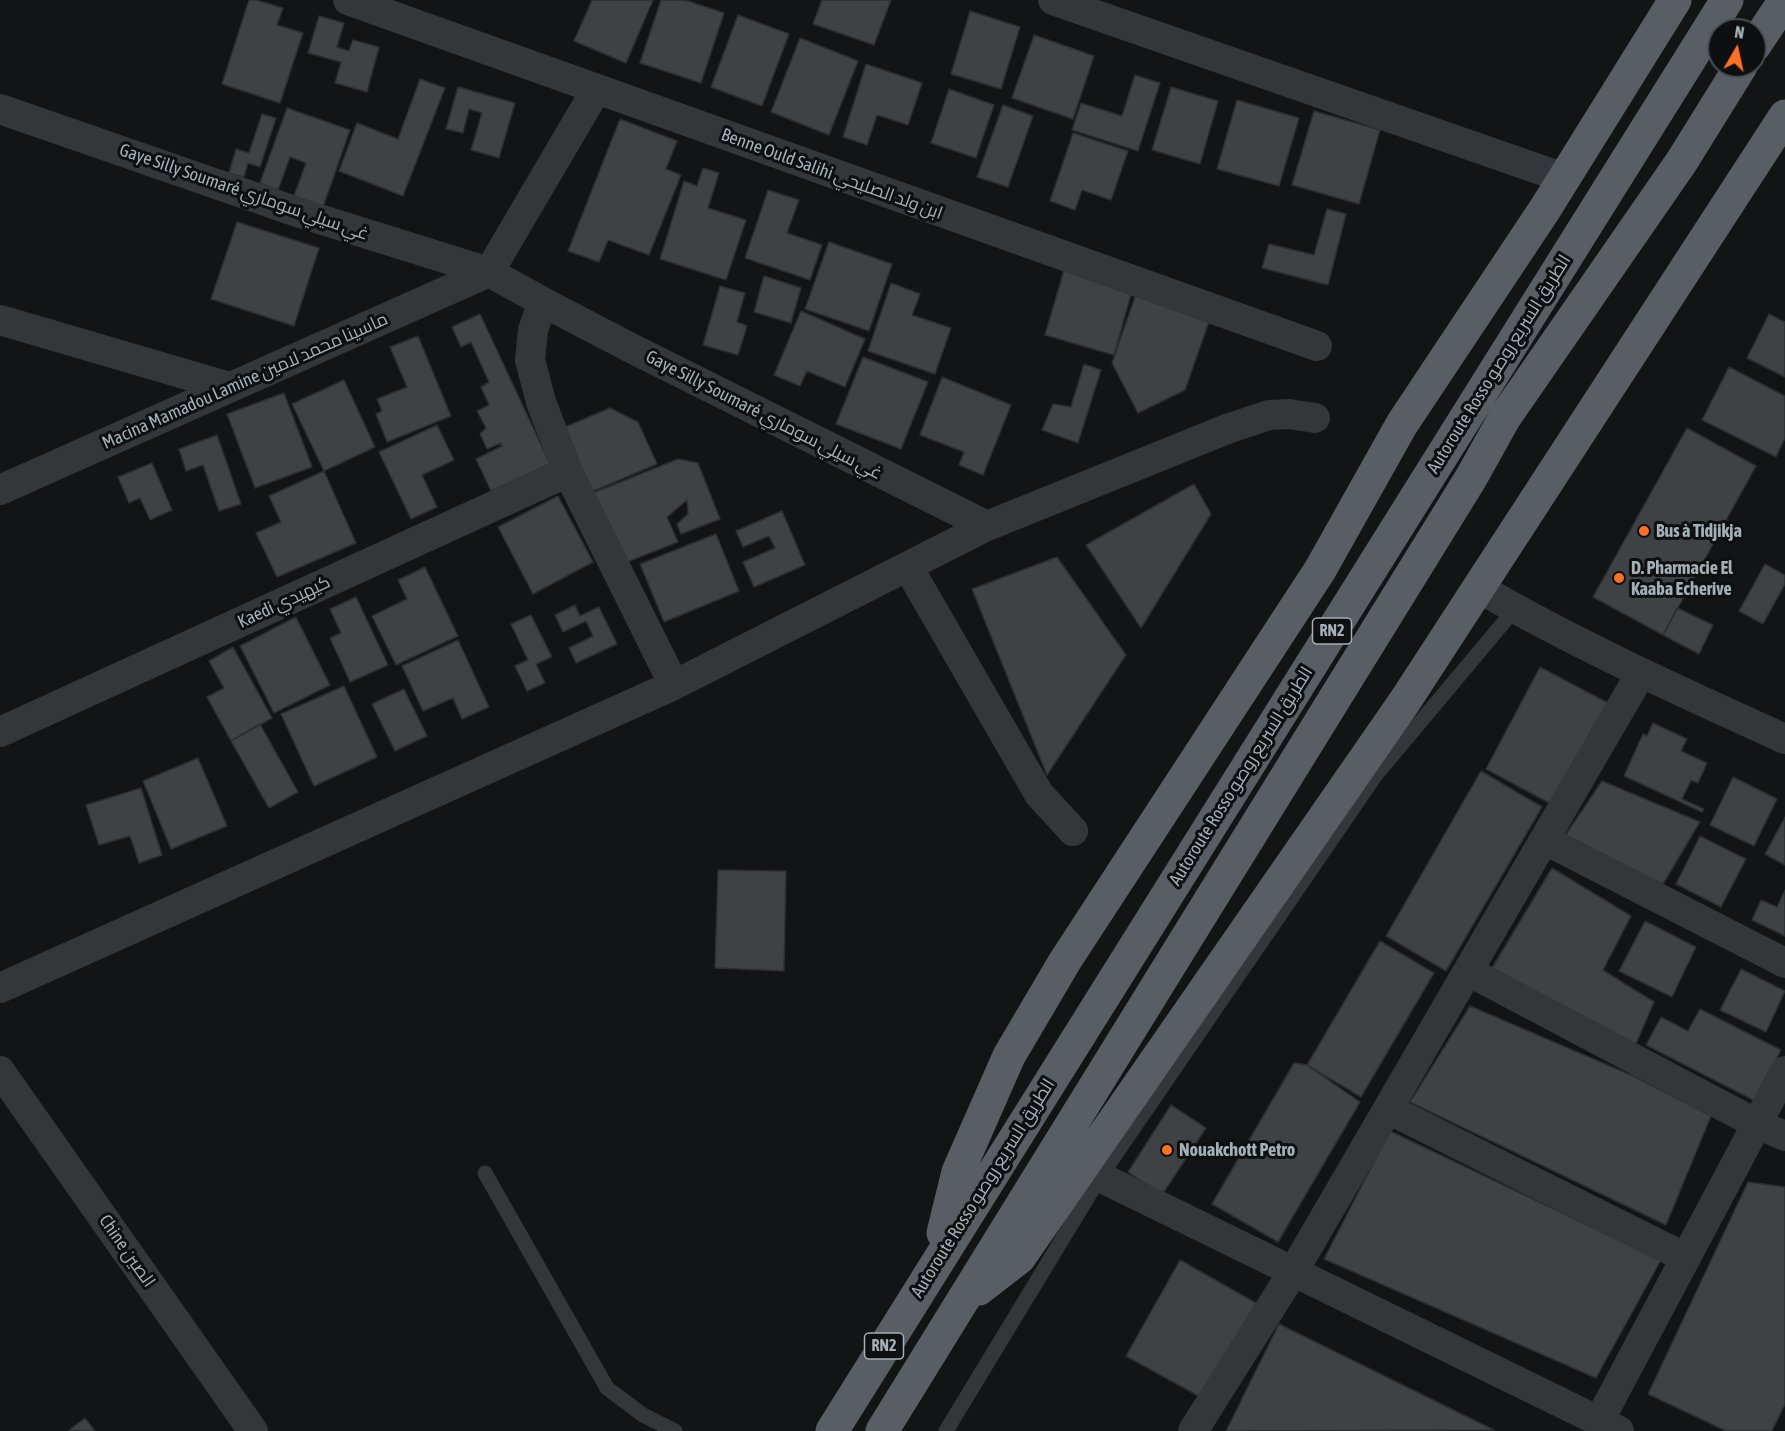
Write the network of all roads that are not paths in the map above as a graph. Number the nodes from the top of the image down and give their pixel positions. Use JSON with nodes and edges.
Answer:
{"nodes":[{"id":1,"x":348,"y":0,"type":"edge"},
{"id":2,"x":1053,"y":0,"type":"edge"},
{"id":3,"x":1675,"y":0,"type":"edge"},
{"id":4,"x":1727,"y":0,"type":"edge"},
{"id":5,"x":1785,"y":0,"type":"edge"},
{"id":6,"x":1767,"y":27,"type":"edge"},
{"id":7,"x":1734,"y":78,"type":"edge"},
{"id":8,"x":597,"y":90,"type":"junction"},
{"id":9,"x":0,"y":109,"type":"edge"},
{"id":10,"x":1785,"y":116,"type":"edge"},
{"id":11,"x":1564,"y":178,"type":"junction"},
{"id":12,"x":489,"y":272,"type":"junction"},
{"id":13,"x":543,"y":302,"type":"junction"},
{"id":14,"x":0,"y":320,"type":"edge"},
{"id":15,"x":1317,"y":346,"type":"dead end"},
{"id":16,"x":229,"y":387,"type":"junction"},
{"id":17,"x":1315,"y":418,"type":"dead end"},
{"id":18,"x":568,"y":472,"type":"junction"},
{"id":19,"x":0,"y":490,"type":"edge"},
{"id":20,"x":987,"y":526,"type":"junction"},
{"id":21,"x":908,"y":567,"type":"junction"},
{"id":22,"x":1479,"y":588,"type":"junction"},
{"id":23,"x":1515,"y":609,"type":"junction"},
{"id":24,"x":1641,"y":673,"type":"junction"},
{"id":25,"x":674,"y":685,"type":"junction"},
{"id":26,"x":0,"y":732,"type":"edge"},
{"id":27,"x":1785,"y":740,"type":"edge"},
{"id":28,"x":1073,"y":831,"type":"dead end"},
{"id":29,"x":1545,"y":840,"type":"junction"},
{"id":30,"x":1785,"y":963,"type":"edge"},
{"id":31,"x":1468,"y":971,"type":"junction"},
{"id":32,"x":0,"y":988,"type":"edge"},
{"id":33,"x":0,"y":1071,"type":"edge"},
{"id":34,"x":1785,"y":1071,"type":"edge"},
{"id":35,"x":1388,"y":1109,"type":"junction"},
{"id":36,"x":1756,"y":1124,"type":"junction"},
{"id":37,"x":1785,"y":1136,"type":"edge"},
{"id":38,"x":485,"y":1173,"type":"dead end"},
{"id":39,"x":1100,"y":1177,"type":"junction"},
{"id":40,"x":1686,"y":1258,"type":"junction"},
{"id":41,"x":937,"y":1262,"type":"junction"},
{"id":42,"x":1293,"y":1272,"type":"junction"},
{"id":43,"x":961,"y":1303,"type":"junction"},
{"id":44,"x":1609,"y":1426,"type":"edge"},
{"id":45,"x":253,"y":1431,"type":"edge"},
{"id":46,"x":675,"y":1431,"type":"edge"},
{"id":47,"x":832,"y":1431,"type":"edge"},
{"id":48,"x":882,"y":1431,"type":"edge"},
{"id":49,"x":946,"y":1431,"type":"edge"},
{"id":50,"x":1194,"y":1431,"type":"edge"}],
"edges":[{"from":1,"to":8,"type":"street","name":"Benne Ould Salihi ابن ولد الصليحي"},
{"from":2,"to":11,"type":"street"},
{"from":3,"to":11,"type":"highway"},
{"from":4,"to":41,"type":"highway","name":"Autoroute Rosso الطريق السريع روصو","number":"RN2"},
{"from":5,"to":6,"type":"highway"},
{"from":7,"to":43,"type":"highway","name":"Autoroute Rosso الطريق السريع روصو","number":"RN2"},
{"from":8,"to":12,"type":"street"},
{"from":8,"to":15,"type":"street","name":"Benne Ould Salihi ابن ولد الصليحي"},
{"from":9,"to":12,"type":"street","name":"Gaye Silly Soumaré غي سيلي سوماري"},
{"from":10,"to":22,"type":"highway"},
{"from":11,"to":41,"type":"highway"},
{"from":12,"to":13,"type":"street","name":"Gaye Silly Soumaré غي سيلي سوماري"},
{"from":12,"to":16,"type":"street","name":"Macina Mamadou Lamine ماسينا محمد لامين"},
{"from":13,"to":18,"type":"street"},
{"from":13,"to":20,"type":"street","name":"Gaye Silly Soumaré غي سيلي سوماري"},
{"from":14,"to":16,"type":"street"},
{"from":16,"to":19,"type":"street","name":"Macina Mamadou Lamine ماسينا محمد لامين"},
{"from":17,"to":20,"type":"street"},
{"from":18,"to":25,"type":"street"},
{"from":18,"to":26,"type":"street","name":"Kaedi كيهيدي"},
{"from":20,"to":21,"type":"street"},
{"from":21,"to":25,"type":"street"},
{"from":21,"to":28,"type":"street"},
{"from":22,"to":23,"type":"street"},
{"from":22,"to":43,"type":"highway"},
{"from":23,"to":24,"type":"street"},
{"from":23,"to":39,"type":"lane"},
{"from":24,"to":27,"type":"street"},
{"from":24,"to":29,"type":"street"},
{"from":25,"to":32,"type":"street"},
{"from":29,"to":30,"type":"street"},
{"from":29,"to":31,"type":"street"},
{"from":31,"to":35,"type":"street"},
{"from":31,"to":36,"type":"street"},
{"from":33,"to":45,"type":"street","name":"Chine الصين"},
{"from":34,"to":36,"type":"street"},
{"from":35,"to":40,"type":"street"},
{"from":35,"to":42,"type":"street"},
{"from":36,"to":37,"type":"street"},
{"from":36,"to":40,"type":"street"},
{"from":38,"to":46,"type":"lane"},
{"from":39,"to":42,"type":"street"},
{"from":39,"to":49,"type":"lane"},
{"from":40,"to":44,"type":"street"},
{"from":41,"to":47,"type":"highway","name":"Autoroute Rosso الطريق السريع روصو","number":"RN2"},
{"from":42,"to":44,"type":"street"},
{"from":42,"to":50,"type":"street"},
{"from":43,"to":48,"type":"highway","name":"Autoroute Rosso الطريق السريع روصو","number":"RN2"}]}
